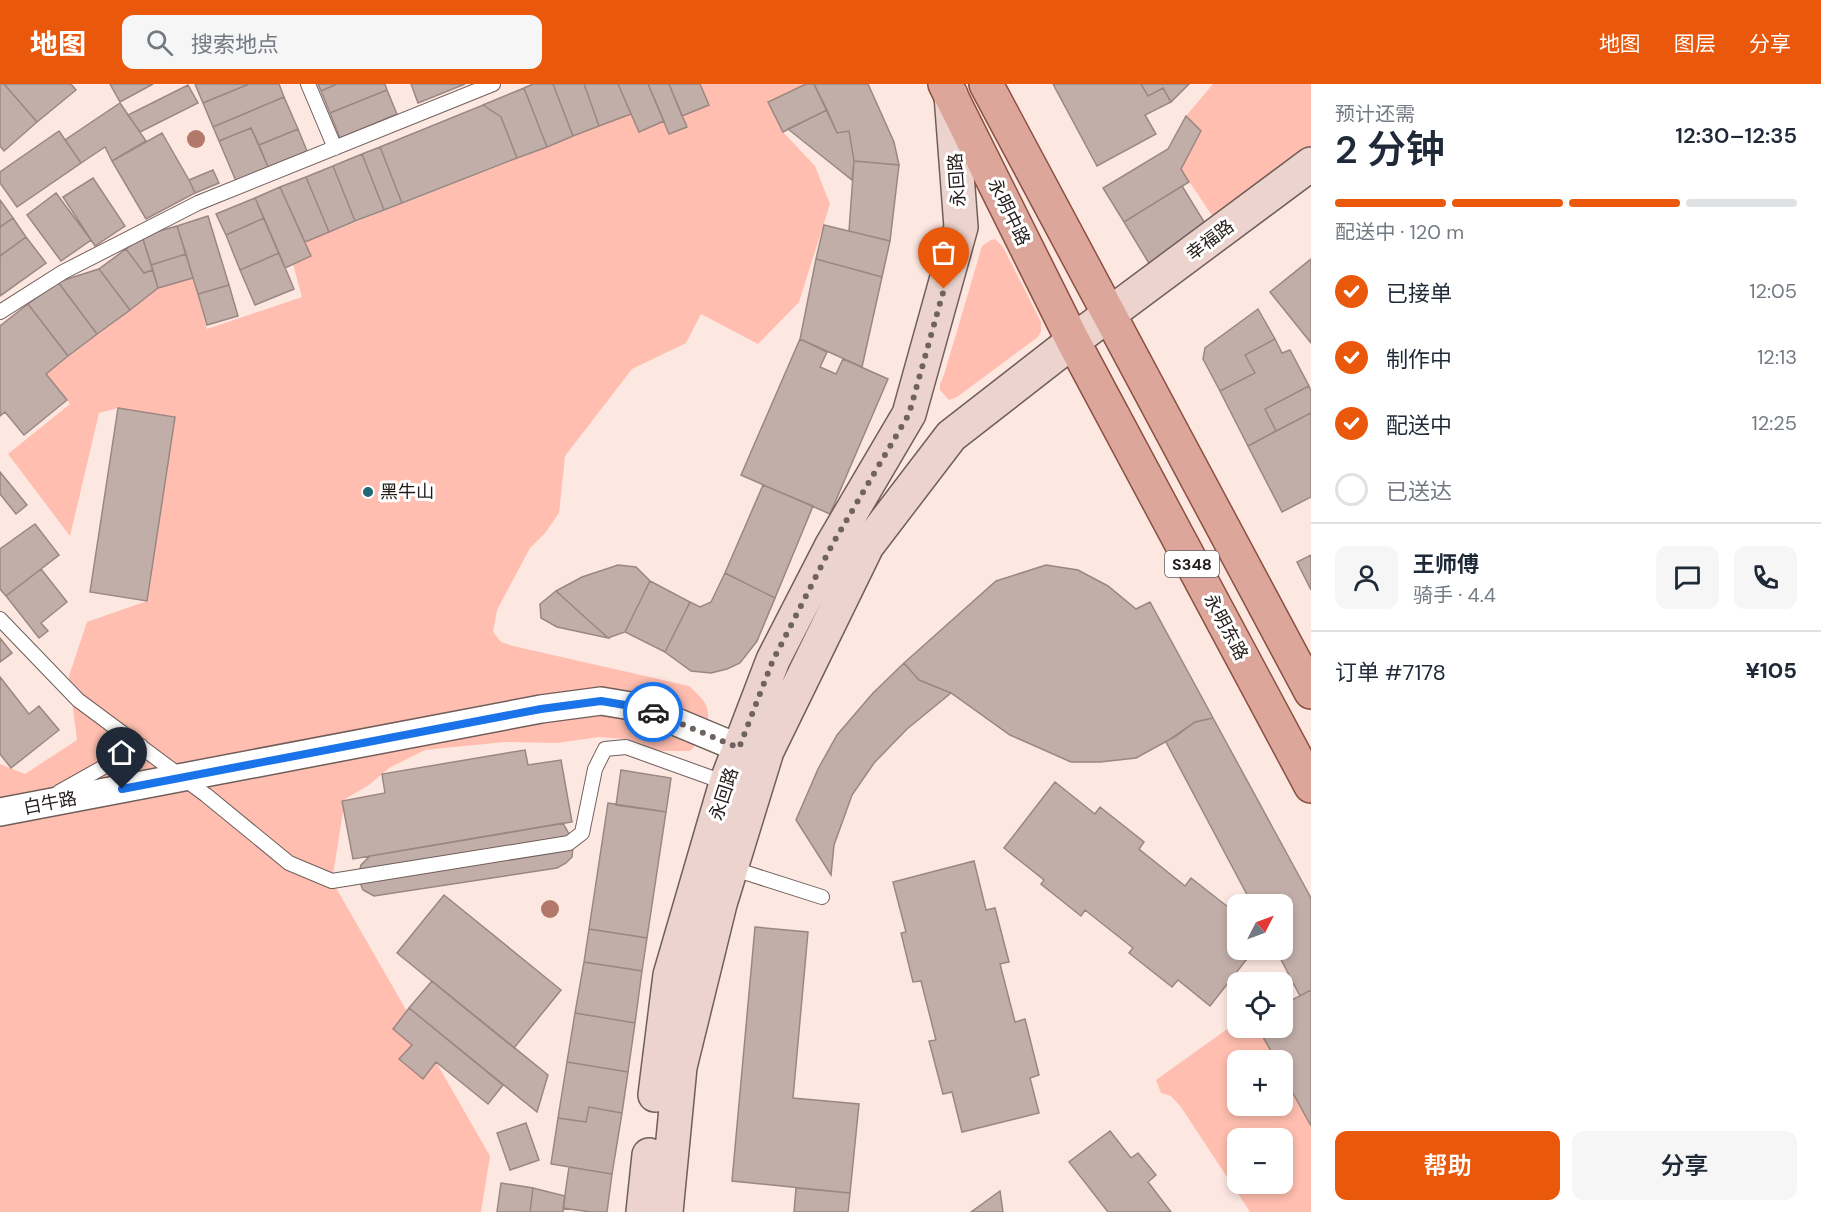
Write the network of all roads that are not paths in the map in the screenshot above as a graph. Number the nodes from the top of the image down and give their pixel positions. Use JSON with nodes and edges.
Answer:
{"nodes":[{"id":1,"x":308,"y":84,"type":"edge"},
{"id":2,"x":493,"y":84,"type":"edge"},
{"id":3,"x":986,"y":84,"type":"edge"},
{"id":4,"x":948,"y":89,"type":"edge"},
{"id":5,"x":335,"y":148,"type":"junction"},
{"id":6,"x":1311,"y":164,"type":"edge"},
{"id":7,"x":0,"y":312,"type":"edge"},
{"id":8,"x":1109,"y":315,"type":"junction"},
{"id":9,"x":1069,"y":333,"type":"junction"},
{"id":10,"x":865,"y":489,"type":"junction"},
{"id":11,"x":0,"y":619,"type":"edge"},
{"id":12,"x":1311,"y":692,"type":"edge"},
{"id":13,"x":141,"y":746,"type":"junction"},
{"id":14,"x":752,"y":753,"type":"junction"},
{"id":15,"x":182,"y":777,"type":"junction"},
{"id":16,"x":726,"y":783,"type":"junction"},
{"id":17,"x":1311,"y":786,"type":"edge"},
{"id":18,"x":31,"y":807,"type":"junction"},
{"id":19,"x":0,"y":812,"type":"edge"},
{"id":20,"x":0,"y":821,"type":"edge"},
{"id":21,"x":717,"y":864,"type":"junction"},
{"id":22,"x":822,"y":897,"type":"dead end"},
{"id":23,"x":643,"y":1212,"type":"edge"},
{"id":24,"x":666,"y":1212,"type":"edge"}],
"edges":[{"from":1,"to":5,"type":"lane"},
{"from":2,"to":5,"type":"lane"},
{"from":3,"to":8,"type":"main road","number":"S348"},
{"from":4,"to":9,"type":"main road","name":"永明中路","number":"S348"},
{"from":4,"to":10,"type":"main road","name":"永回路"},
{"from":5,"to":7,"type":"lane"},
{"from":6,"to":8,"type":"main road","name":"幸福路"},
{"from":8,"to":9,"type":"main road","name":"幸福路"},
{"from":8,"to":12,"type":"main road","number":"S348"},
{"from":9,"to":10,"type":"main road"},
{"from":9,"to":14,"type":"main road","name":"永回路"},
{"from":9,"to":17,"type":"main road","name":"永明东路","number":"S348"},
{"from":10,"to":14,"type":"main road","name":"永回路"},
{"from":11,"to":13,"type":"lane"},
{"from":13,"to":15,"type":"lane"},
{"from":13,"to":18,"type":"lane"},
{"from":14,"to":15,"type":"street","name":"白牛路"},
{"from":14,"to":16,"type":"main road","name":"永回路"},
{"from":14,"to":21,"type":"main road","name":"永回路"},
{"from":15,"to":16,"type":"lane"},
{"from":15,"to":18,"type":"street","name":"白牛路"},
{"from":16,"to":21,"type":"main road","name":"永回路"},
{"from":18,"to":19,"type":"street","name":"白牛路"},
{"from":18,"to":20,"type":"lane"},
{"from":21,"to":22,"type":"lane"},
{"from":21,"to":23,"type":"main road","name":"永回路"},
{"from":21,"to":24,"type":"main road","name":"永回路"}]}
